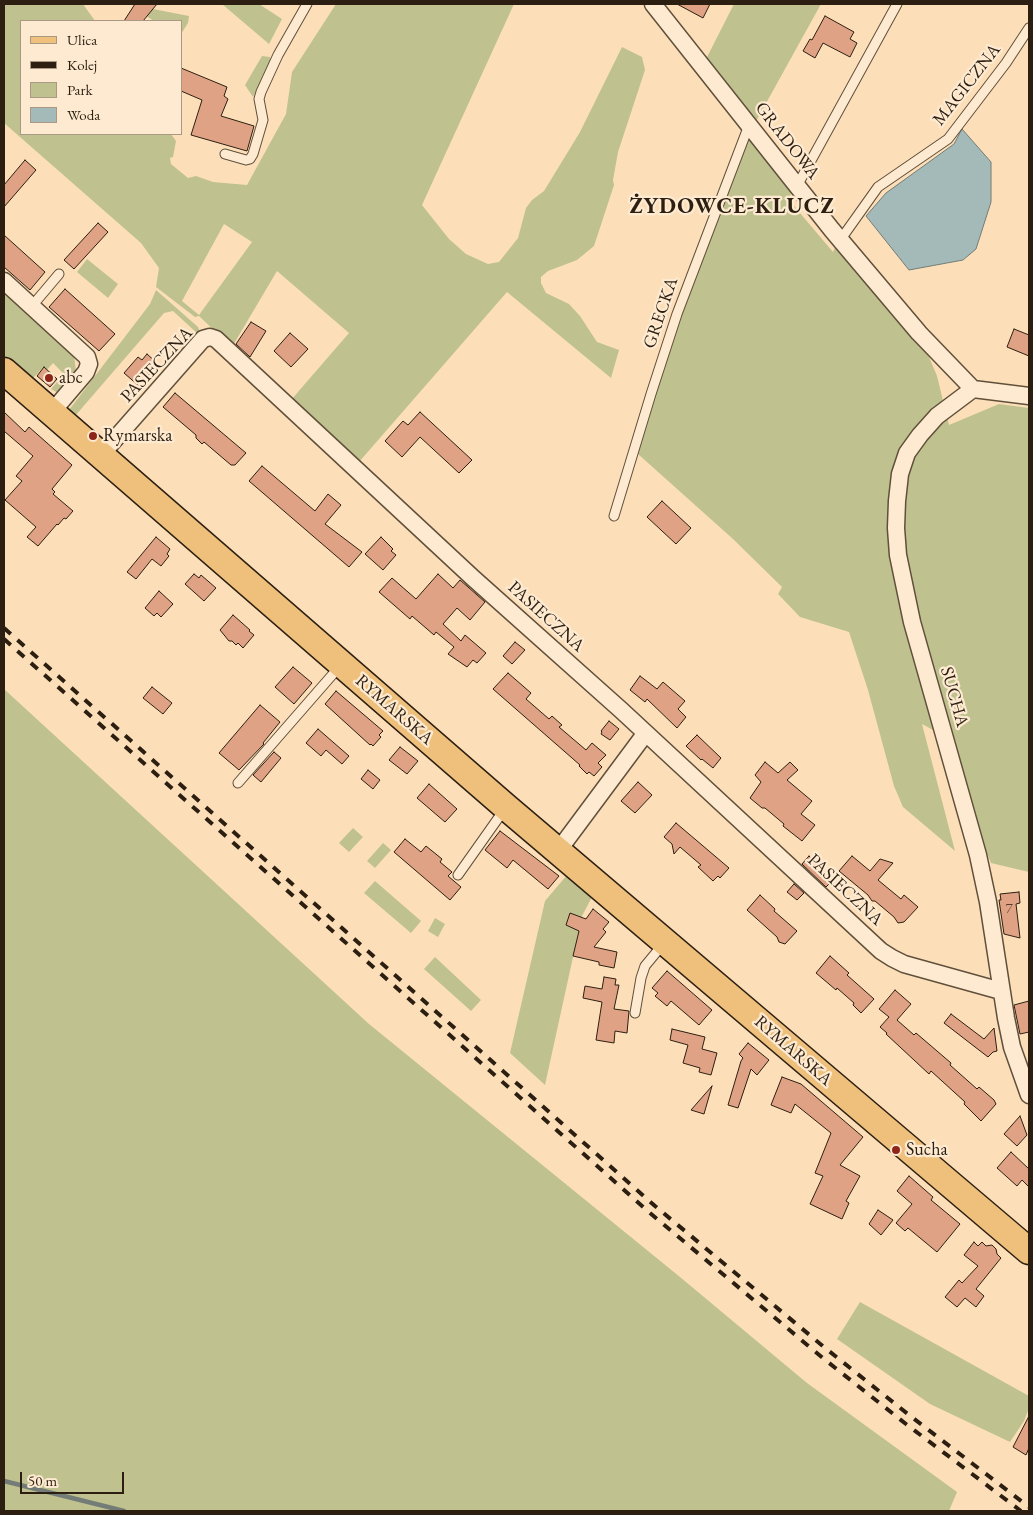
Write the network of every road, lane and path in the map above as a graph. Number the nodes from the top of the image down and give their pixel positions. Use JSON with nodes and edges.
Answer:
{"nodes":[{"id":1,"x":307,"y":4,"type":"edge"},
{"id":2,"x":653,"y":4,"type":"edge"},
{"id":3,"x":897,"y":4,"type":"edge"},
{"id":4,"x":1029,"y":28,"type":"edge"},
{"id":5,"x":749,"y":125,"type":"junction"},
{"id":6,"x":225,"y":154,"type":"dead end"},
{"id":7,"x":797,"y":186,"type":"junction"},
{"id":8,"x":841,"y":239,"type":"junction"},
{"id":9,"x":60,"y":274,"type":"dead end"},
{"id":10,"x":4,"y":281,"type":"edge"},
{"id":11,"x":32,"y":306,"type":"junction"},
{"id":12,"x":4,"y":371,"type":"edge"},
{"id":13,"x":973,"y":389,"type":"junction"},
{"id":14,"x":1029,"y":396,"type":"edge"},
{"id":15,"x":52,"y":412,"type":"junction"},
{"id":16,"x":101,"y":455,"type":"junction"},
{"id":17,"x":614,"y":516,"type":"dead end"},
{"id":18,"x":341,"y":664,"type":"junction"},
{"id":19,"x":645,"y":734,"type":"junction"},
{"id":20,"x":238,"y":783,"type":"dead end"},
{"id":21,"x":506,"y":807,"type":"junction"},
{"id":22,"x":558,"y":851,"type":"junction"},
{"id":23,"x":458,"y":875,"type":"dead end"},
{"id":24,"x":665,"y":942,"type":"junction"},
{"id":25,"x":1000,"y":991,"type":"junction"},
{"id":26,"x":635,"y":1013,"type":"dead end"},
{"id":27,"x":1029,"y":1095,"type":"edge"},
{"id":28,"x":1029,"y":1251,"type":"edge"}],
"edges":[{"from":1,"to":6,"type":"lane"},
{"from":2,"to":5,"type":"street","name":"GRADOWA"},
{"from":3,"to":7,"type":"lane"},
{"from":4,"to":8,"type":"lane","name":"MAGICZNA"},
{"from":5,"to":7,"type":"street","name":"GRADOWA"},
{"from":5,"to":17,"type":"lane","name":"GRECKA"},
{"from":7,"to":8,"type":"street","name":"GRADOWA"},
{"from":8,"to":13,"type":"street","name":"GRADOWA"},
{"from":9,"to":11,"type":"lane"},
{"from":10,"to":11,"type":"street"},
{"from":11,"to":15,"type":"street"},
{"from":12,"to":15,"type":"main road","name":"RYMARSKA"},
{"from":13,"to":14,"type":"street"},
{"from":13,"to":25,"type":"street","name":"SUCHA"},
{"from":15,"to":16,"type":"main road","name":"RYMARSKA"},
{"from":16,"to":18,"type":"main road","name":"RYMARSKA"},
{"from":16,"to":19,"type":"street","name":"PASIECZNA"},
{"from":18,"to":20,"type":"lane"},
{"from":18,"to":21,"type":"main road","name":"RYMARSKA"},
{"from":19,"to":22,"type":"street"},
{"from":19,"to":25,"type":"street","name":"PASIECZNA"},
{"from":21,"to":22,"type":"main road","name":"RYMARSKA"},
{"from":21,"to":23,"type":"lane"},
{"from":22,"to":24,"type":"main road","name":"RYMARSKA"},
{"from":24,"to":26,"type":"lane"},
{"from":24,"to":28,"type":"main road","name":"RYMARSKA"},
{"from":25,"to":27,"type":"street","name":"SUCHA"}]}
